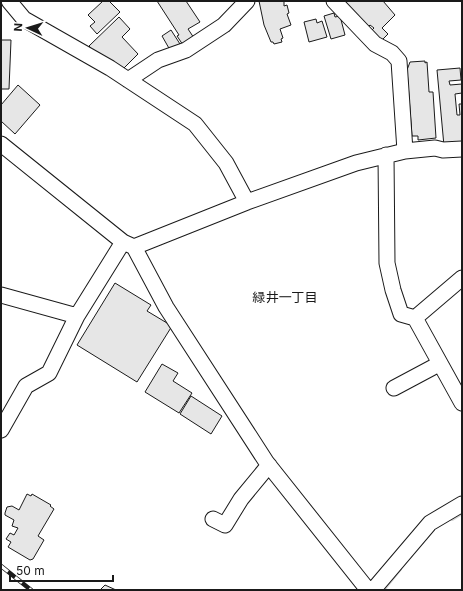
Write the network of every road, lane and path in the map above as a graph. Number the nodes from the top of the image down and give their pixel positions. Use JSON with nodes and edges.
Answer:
{"nodes":[{"id":1,"x":9,"y":1,"type":"edge"},
{"id":2,"x":247,"y":1,"type":"edge"},
{"id":3,"x":334,"y":1,"type":"edge"},
{"id":4,"x":128,"y":80,"type":"junction"},
{"id":5,"x":1,"y":144,"type":"edge"},
{"id":6,"x":462,"y":149,"type":"edge"},
{"id":7,"x":405,"y":151,"type":"junction"},
{"id":8,"x":386,"y":155,"type":"junction"},
{"id":9,"x":247,"y":202,"type":"junction"},
{"id":10,"x":128,"y":245,"type":"junction"},
{"id":11,"x":462,"y":278,"type":"edge"},
{"id":12,"x":1,"y":295,"type":"edge"},
{"id":13,"x":77,"y":316,"type":"junction"},
{"id":14,"x":414,"y":318,"type":"junction"},
{"id":15,"x":439,"y":364,"type":"junction"},
{"id":16,"x":394,"y":388,"type":"dead end"},
{"id":17,"x":462,"y":403,"type":"edge"},
{"id":18,"x":1,"y":430,"type":"edge"},
{"id":19,"x":269,"y":465,"type":"junction"},
{"id":20,"x":462,"y":504,"type":"edge"},
{"id":21,"x":213,"y":520,"type":"dead end"},
{"id":22,"x":368,"y":590,"type":"edge"},
{"id":23,"x":373,"y":590,"type":"edge"}],
"edges":[{"from":1,"to":4,"type":"street"},
{"from":2,"to":4,"type":"street"},
{"from":3,"to":7,"type":"street"},
{"from":4,"to":9,"type":"street"},
{"from":5,"to":10,"type":"street"},
{"from":6,"to":7,"type":"street"},
{"from":7,"to":8,"type":"street"},
{"from":8,"to":9,"type":"street"},
{"from":8,"to":14,"type":"street"},
{"from":9,"to":10,"type":"street"},
{"from":10,"to":13,"type":"street"},
{"from":10,"to":19,"type":"street"},
{"from":11,"to":14,"type":"street"},
{"from":12,"to":13,"type":"street"},
{"from":13,"to":18,"type":"street"},
{"from":14,"to":15,"type":"street"},
{"from":15,"to":16,"type":"street"},
{"from":15,"to":17,"type":"street"},
{"from":19,"to":21,"type":"street"},
{"from":19,"to":22,"type":"street"},
{"from":20,"to":23,"type":"street"}]}
